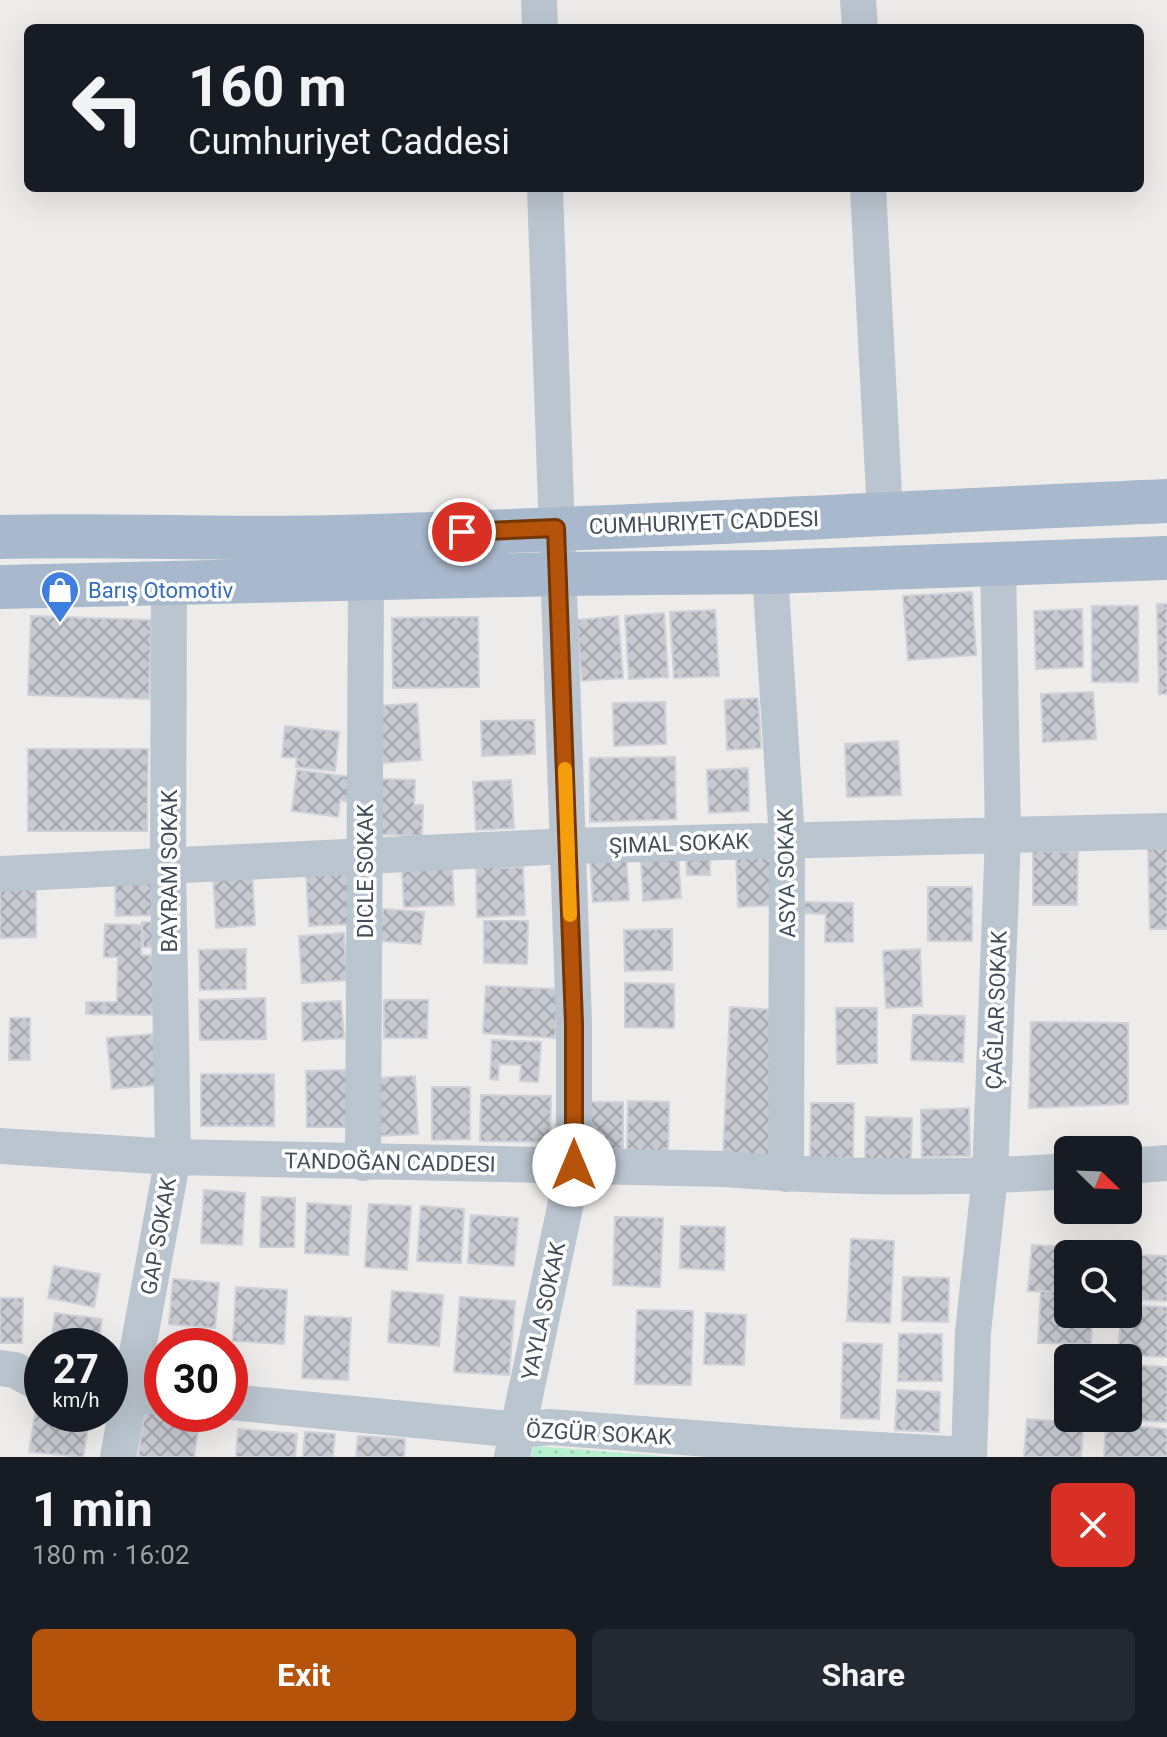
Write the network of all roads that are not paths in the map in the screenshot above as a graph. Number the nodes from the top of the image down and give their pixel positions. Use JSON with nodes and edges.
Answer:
{"nodes":[{"id":1,"x":539,"y":0,"type":"edge"},
{"id":2,"x":858,"y":0,"type":"edge"},
{"id":3,"x":540,"y":24,"type":"edge"},
{"id":4,"x":860,"y":24,"type":"edge"},
{"id":5,"x":545,"y":192,"type":"edge"},
{"id":6,"x":868,"y":192,"type":"edge"},
{"id":7,"x":1167,"y":501,"type":"edge"},
{"id":8,"x":885,"y":513,"type":"junction"},
{"id":9,"x":556,"y":528,"type":"junction"},
{"id":10,"x":0,"y":537,"type":"edge"},
{"id":11,"x":1167,"y":558,"type":"edge"},
{"id":12,"x":998,"y":562,"type":"junction"},
{"id":13,"x":770,"y":572,"type":"junction"},
{"id":14,"x":557,"y":574,"type":"junction"},
{"id":15,"x":366,"y":580,"type":"junction"},
{"id":16,"x":169,"y":585,"type":"junction"},
{"id":17,"x":0,"y":587,"type":"edge"},
{"id":18,"x":1167,"y":831,"type":"edge"},
{"id":19,"x":1003,"y":836,"type":"junction"},
{"id":20,"x":787,"y":840,"type":"junction"},
{"id":21,"x":568,"y":846,"type":"junction"},
{"id":22,"x":365,"y":856,"type":"junction"},
{"id":23,"x":168,"y":865,"type":"junction"},
{"id":24,"x":0,"y":874,"type":"edge"},
{"id":25,"x":0,"y":1146,"type":"edge"},
{"id":26,"x":173,"y":1157,"type":"junction"},
{"id":27,"x":363,"y":1163,"type":"junction"},
{"id":28,"x":1167,"y":1163,"type":"edge"},
{"id":29,"x":574,"y":1165,"type":"junction"},
{"id":30,"x":1142,"y":1165,"type":"edge"},
{"id":31,"x":1054,"y":1172,"type":"edge"},
{"id":32,"x":786,"y":1174,"type":"junction"},
{"id":33,"x":990,"y":1176,"type":"junction"},
{"id":34,"x":0,"y":1368,"type":"edge"},
{"id":35,"x":24,"y":1375,"type":"edge"},
{"id":36,"x":134,"y":1395,"type":"edge"},
{"id":37,"x":248,"y":1405,"type":"edge"},
{"id":38,"x":515,"y":1443,"type":"edge"},
{"id":39,"x":969,"y":1456,"type":"edge"},
{"id":40,"x":118,"y":1457,"type":"edge"}],
"edges":[{"from":1,"to":3,"type":"street"},
{"from":2,"to":4,"type":"street"},
{"from":5,"to":9,"type":"street","name":"YAYLA SOKAK"},
{"from":6,"to":8,"type":"street"},
{"from":7,"to":8,"type":"main road","name":"CUMHURIYET CADDESI"},
{"from":8,"to":9,"type":"main road","name":"CUMHURIYET CADDESI"},
{"from":9,"to":10,"type":"main road","name":"CUMHURIYET CADDESI"},
{"from":9,"to":14,"type":"street","name":"YAYLA SOKAK"},
{"from":11,"to":12,"type":"main road"},
{"from":12,"to":13,"type":"main road"},
{"from":12,"to":19,"type":"street","name":"ÇAĞLAR SOKAK"},
{"from":13,"to":14,"type":"main road"},
{"from":13,"to":20,"type":"street","name":"ASYA SOKAK"},
{"from":14,"to":15,"type":"main road"},
{"from":14,"to":21,"type":"street","name":"YAYLA SOKAK"},
{"from":15,"to":16,"type":"main road"},
{"from":15,"to":22,"type":"street","name":"DICLE SOKAK"},
{"from":16,"to":17,"type":"main road"},
{"from":16,"to":23,"type":"street","name":"BAYRAM SOKAK"},
{"from":18,"to":19,"type":"street","name":"ŞIMAL SOKAK"},
{"from":19,"to":20,"type":"street","name":"ŞIMAL SOKAK"},
{"from":19,"to":33,"type":"street","name":"ÇAĞLAR SOKAK"},
{"from":20,"to":21,"type":"street","name":"ŞIMAL SOKAK"},
{"from":20,"to":32,"type":"street","name":"ASYA SOKAK"},
{"from":21,"to":22,"type":"street","name":"ŞIMAL SOKAK"},
{"from":21,"to":29,"type":"street","name":"YAYLA SOKAK"},
{"from":22,"to":23,"type":"street","name":"ŞIMAL SOKAK"},
{"from":22,"to":27,"type":"street","name":"DICLE SOKAK"},
{"from":23,"to":24,"type":"street","name":"ŞIMAL SOKAK"},
{"from":23,"to":26,"type":"street","name":"BAYRAM SOKAK"},
{"from":25,"to":26,"type":"street","name":"TANDOĞAN CADDESI"},
{"from":26,"to":27,"type":"street","name":"TANDOĞAN CADDESI"},
{"from":26,"to":36,"type":"street","name":"GAP SOKAK"},
{"from":27,"to":29,"type":"street","name":"TANDOĞAN CADDESI"},
{"from":28,"to":30,"type":"street"},
{"from":29,"to":32,"type":"street","name":"TANDOĞAN CADDESI"},
{"from":29,"to":38,"type":"street","name":"YAYLA SOKAK"},
{"from":31,"to":33,"type":"street","name":"TANDOĞAN CADDESI"},
{"from":32,"to":33,"type":"street","name":"TANDOĞAN CADDESI"},
{"from":33,"to":39,"type":"street","name":"ÇAĞLAR SOKAK"},
{"from":34,"to":35,"type":"street"},
{"from":36,"to":40,"type":"street","name":"GAP SOKAK"},
{"from":37,"to":38,"type":"street","name":"ÖZGÜR SOKAK"},
{"from":38,"to":39,"type":"street","name":"ÖZGÜR SOKAK"}]}
